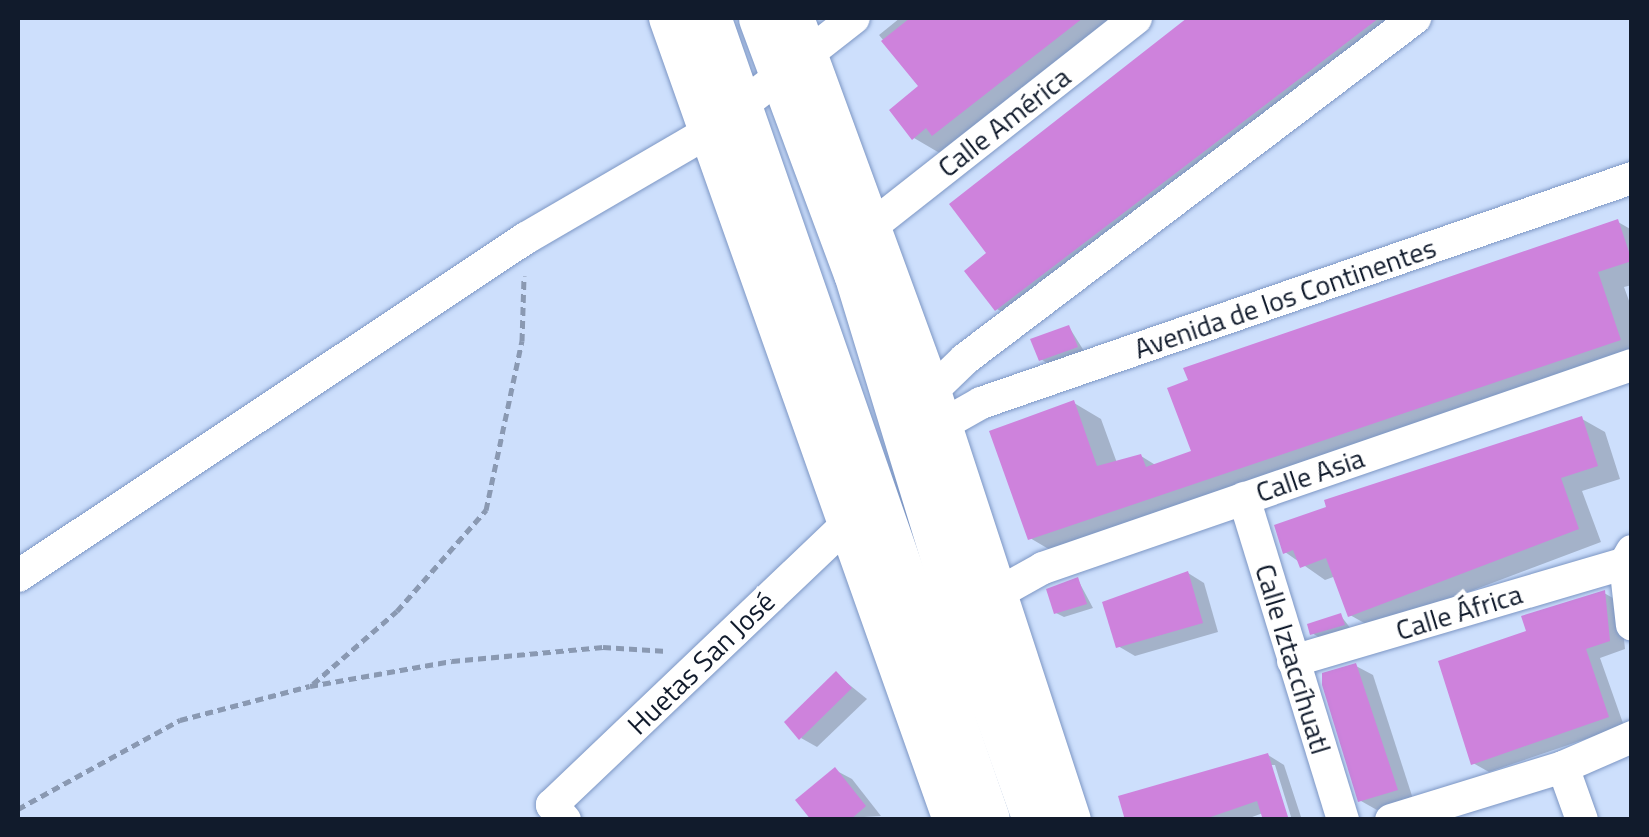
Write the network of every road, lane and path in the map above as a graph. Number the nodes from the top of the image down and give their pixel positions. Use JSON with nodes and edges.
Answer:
{"nodes":[{"id":1,"x":669,"y":18,"type":"edge"},
{"id":2,"x":705,"y":18,"type":"edge"},
{"id":3,"x":765,"y":18,"type":"edge"},
{"id":4,"x":854,"y":18,"type":"edge"},
{"id":5,"x":1136,"y":18,"type":"edge"},
{"id":6,"x":1415,"y":18,"type":"edge"},
{"id":7,"x":796,"y":49,"type":"edge"},
{"id":8,"x":723,"y":121,"type":"junction"},
{"id":9,"x":1632,"y":178,"type":"edge"},
{"id":10,"x":872,"y":226,"type":"junction"},
{"id":11,"x":526,"y":238,"type":"junction"},
{"id":12,"x":1632,"y":366,"type":"edge"},
{"id":13,"x":936,"y":409,"type":"junction"},
{"id":14,"x":1244,"y":498,"type":"junction"},
{"id":15,"x":850,"y":520,"type":"junction"},
{"id":16,"x":1628,"y":557,"type":"edge"},
{"id":17,"x":18,"y":576,"type":"edge"},
{"id":18,"x":993,"y":596,"type":"junction"},
{"id":19,"x":1632,"y":625,"type":"edge"},
{"id":20,"x":710,"y":654,"type":"junction"},
{"id":21,"x":1293,"y":661,"type":"junction"},
{"id":22,"x":310,"y":686,"type":"junction"},
{"id":23,"x":1632,"y":737,"type":"edge"},
{"id":24,"x":1563,"y":767,"type":"junction"},
{"id":25,"x":18,"y":810,"type":"edge"},
{"id":26,"x":558,"y":812,"type":"edge"},
{"id":27,"x":953,"y":820,"type":"edge"},
{"id":28,"x":984,"y":820,"type":"edge"},
{"id":29,"x":1039,"y":820,"type":"edge"},
{"id":30,"x":1071,"y":820,"type":"edge"},
{"id":31,"x":1343,"y":820,"type":"edge"},
{"id":32,"x":1391,"y":820,"type":"edge"},
{"id":33,"x":1582,"y":820,"type":"edge"}],
"edges":[{"from":1,"to":8,"type":"street"},
{"from":2,"to":8,"type":"main road"},
{"from":3,"to":7,"type":"main road"},
{"from":4,"to":7,"type":"street"},
{"from":5,"to":10,"type":"street","name":"Calle América"},
{"from":6,"to":13,"type":"street"},
{"from":7,"to":8,"type":"street"},
{"from":7,"to":10,"type":"street"},
{"from":7,"to":29,"type":"main road"},
{"from":8,"to":11,"type":"street"},
{"from":8,"to":15,"type":"street"},
{"from":8,"to":28,"type":"main road"},
{"from":9,"to":13,"type":"street","name":"Avenida de los Continentes"},
{"from":10,"to":13,"type":"street"},
{"from":11,"to":17,"type":"street"},
{"from":11,"to":22,"type":"path"},
{"from":12,"to":14,"type":"street","name":"Calle Asia"},
{"from":13,"to":18,"type":"street"},
{"from":14,"to":18,"type":"street","name":"Calle Asia"},
{"from":14,"to":21,"type":"street","name":"Calle Iztaccíhuatl"},
{"from":15,"to":20,"type":"street","name":"Huetas San José"},
{"from":15,"to":27,"type":"street"},
{"from":16,"to":19,"type":"street"},
{"from":16,"to":21,"type":"street","name":"Calle África"},
{"from":18,"to":30,"type":"street"},
{"from":20,"to":22,"type":"path"},
{"from":20,"to":26,"type":"street","name":"Huetas San José"},
{"from":21,"to":31,"type":"street","name":"Calle Iztaccíhuatl"},
{"from":22,"to":25,"type":"path"},
{"from":23,"to":24,"type":"street"},
{"from":24,"to":32,"type":"street"},
{"from":24,"to":33,"type":"street"}]}
